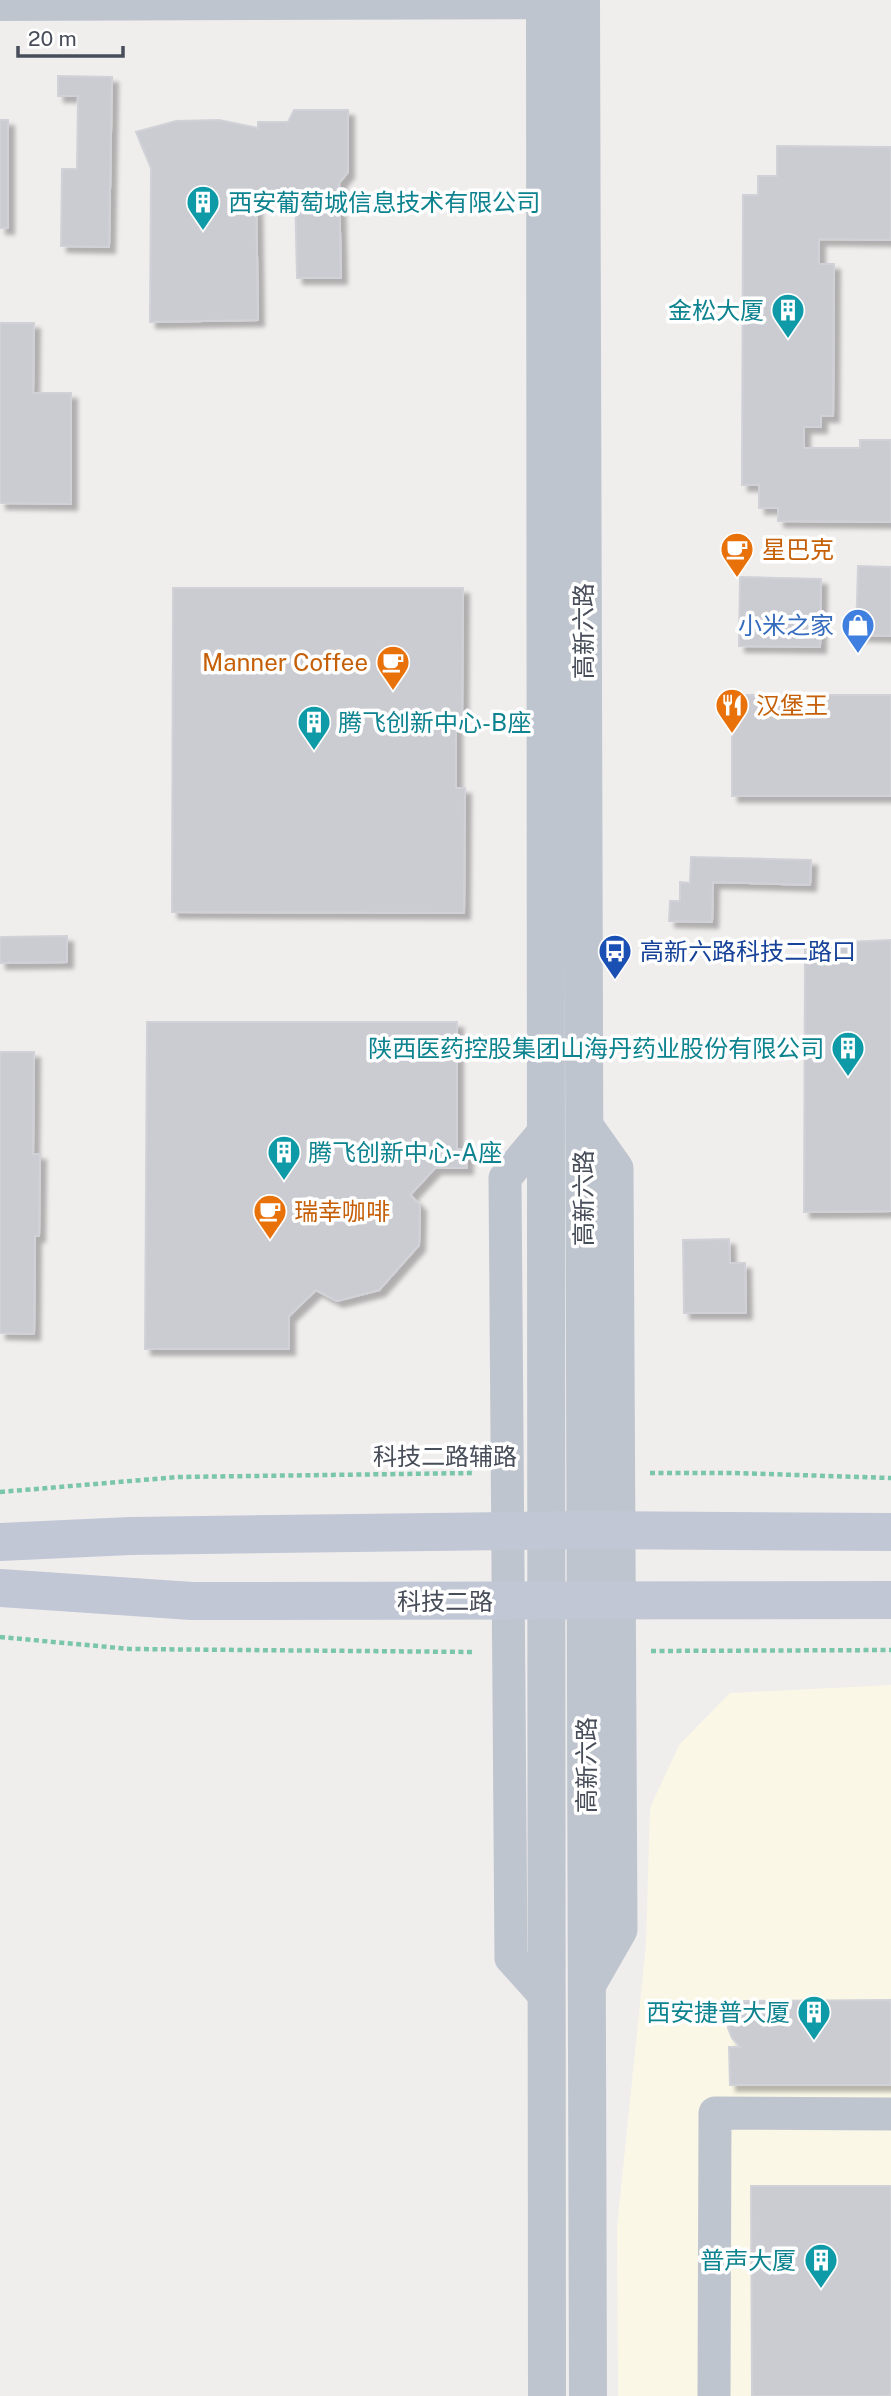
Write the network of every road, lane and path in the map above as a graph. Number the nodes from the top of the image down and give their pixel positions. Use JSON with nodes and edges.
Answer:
{"nodes":[{"id":1,"x":562,"y":0,"type":"edge"},
{"id":2,"x":0,"y":2,"type":"edge"},
{"id":3,"x":565,"y":1124,"type":"junction"},
{"id":4,"x":508,"y":1473,"type":"junction"},
{"id":5,"x":618,"y":1473,"type":"junction"},
{"id":6,"x":891,"y":1478,"type":"edge"},
{"id":7,"x":0,"y":1492,"type":"edge"},
{"id":8,"x":603,"y":1530,"type":"junction"},
{"id":9,"x":546,"y":1531,"type":"junction"},
{"id":10,"x":508,"y":1532,"type":"junction"},
{"id":11,"x":891,"y":1532,"type":"edge"},
{"id":12,"x":0,"y":1542,"type":"edge"},
{"id":13,"x":0,"y":1588,"type":"edge"},
{"id":14,"x":891,"y":1600,"type":"edge"},
{"id":15,"x":603,"y":1601,"type":"junction"},
{"id":16,"x":508,"y":1602,"type":"junction"},
{"id":17,"x":547,"y":1602,"type":"junction"},
{"id":18,"x":0,"y":1637,"type":"edge"},
{"id":19,"x":891,"y":1650,"type":"edge"},
{"id":20,"x":620,"y":1651,"type":"junction"},
{"id":21,"x":509,"y":1652,"type":"junction"},
{"id":22,"x":585,"y":1993,"type":"junction"},
{"id":23,"x":546,"y":1997,"type":"junction"},
{"id":24,"x":891,"y":2114,"type":"edge"},
{"id":25,"x":547,"y":2396,"type":"edge"},
{"id":26,"x":588,"y":2396,"type":"edge"},
{"id":27,"x":714,"y":2396,"type":"edge"}],
"edges":[{"from":1,"to":2,"type":"street"},
{"from":1,"to":3,"type":"street","name":"高新六路"},
{"from":3,"to":4,"type":"street"},
{"from":3,"to":5,"type":"street"},
{"from":3,"to":8,"type":"street","name":"高新六路"},
{"from":3,"to":9,"type":"street","name":"高新六路"},
{"from":4,"to":7,"type":"path","name":"科技二路辅路"},
{"from":4,"to":10,"type":"street"},
{"from":5,"to":6,"type":"path"},
{"from":5,"to":8,"type":"street"},
{"from":8,"to":9,"type":"main road"},
{"from":8,"to":11,"type":"main road"},
{"from":8,"to":15,"type":"street","name":"高新六路"},
{"from":9,"to":10,"type":"main road"},
{"from":9,"to":17,"type":"street","name":"高新六路"},
{"from":10,"to":12,"type":"main road"},
{"from":10,"to":16,"type":"street"},
{"from":13,"to":16,"type":"main road","name":"科技二路"},
{"from":14,"to":15,"type":"main road","name":"科技二路"},
{"from":15,"to":17,"type":"main road","name":"科技二路"},
{"from":15,"to":20,"type":"street"},
{"from":15,"to":22,"type":"street","name":"高新六路"},
{"from":16,"to":17,"type":"main road","name":"科技二路"},
{"from":16,"to":21,"type":"street"},
{"from":17,"to":23,"type":"street","name":"高新六路"},
{"from":18,"to":21,"type":"path"},
{"from":19,"to":20,"type":"path"},
{"from":20,"to":22,"type":"street"},
{"from":21,"to":23,"type":"street"},
{"from":22,"to":26,"type":"street","name":"高新六路"},
{"from":23,"to":25,"type":"street","name":"高新六路"},
{"from":24,"to":27,"type":"street"}]}
